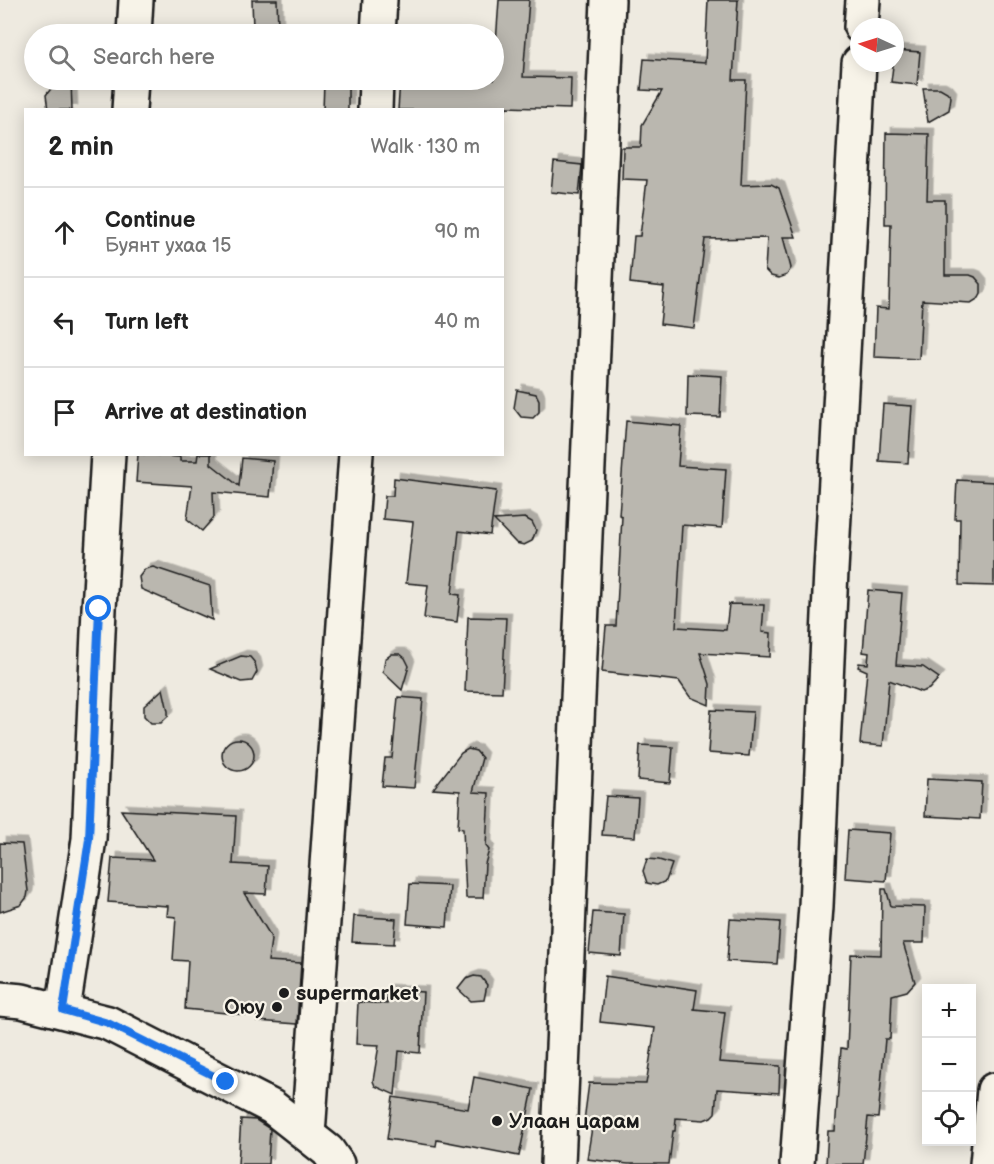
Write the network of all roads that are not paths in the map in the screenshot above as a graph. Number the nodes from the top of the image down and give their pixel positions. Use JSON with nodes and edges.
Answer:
{"nodes":[{"id":1,"x":136,"y":0,"type":"edge"},
{"id":2,"x":380,"y":0,"type":"edge"},
{"id":3,"x":608,"y":0,"type":"edge"},
{"id":4,"x":863,"y":0,"type":"edge"},
{"id":5,"x":862,"y":18,"type":"edge"},
{"id":6,"x":135,"y":24,"type":"edge"},
{"id":7,"x":379,"y":24,"type":"edge"},
{"id":8,"x":859,"y":72,"type":"edge"},
{"id":9,"x":130,"y":90,"type":"edge"},
{"id":10,"x":376,"y":90,"type":"edge"},
{"id":11,"x":129,"y":108,"type":"edge"},
{"id":12,"x":375,"y":108,"type":"edge"},
{"id":13,"x":108,"y":456,"type":"edge"},
{"id":14,"x":356,"y":456,"type":"edge"},
{"id":15,"x":0,"y":999,"type":"edge"},
{"id":16,"x":63,"y":1010,"type":"junction"},
{"id":17,"x":994,"y":1090,"type":"edge"},
{"id":18,"x":308,"y":1134,"type":"junction"},
{"id":19,"x":337,"y":1164,"type":"edge"},
{"id":20,"x":558,"y":1164,"type":"edge"},
{"id":21,"x":797,"y":1164,"type":"edge"},
{"id":22,"x":987,"y":1164,"type":"edge"}],
"edges":[{"from":1,"to":6,"type":"street"},
{"from":2,"to":7,"type":"street"},
{"from":3,"to":20,"type":"street"},
{"from":4,"to":5,"type":"street"},
{"from":8,"to":21,"type":"street"},
{"from":9,"to":11,"type":"street"},
{"from":10,"to":12,"type":"street"},
{"from":13,"to":16,"type":"street"},
{"from":14,"to":18,"type":"street"},
{"from":15,"to":16,"type":"street"},
{"from":16,"to":18,"type":"street"},
{"from":17,"to":22,"type":"street"},
{"from":18,"to":19,"type":"street"}]}
